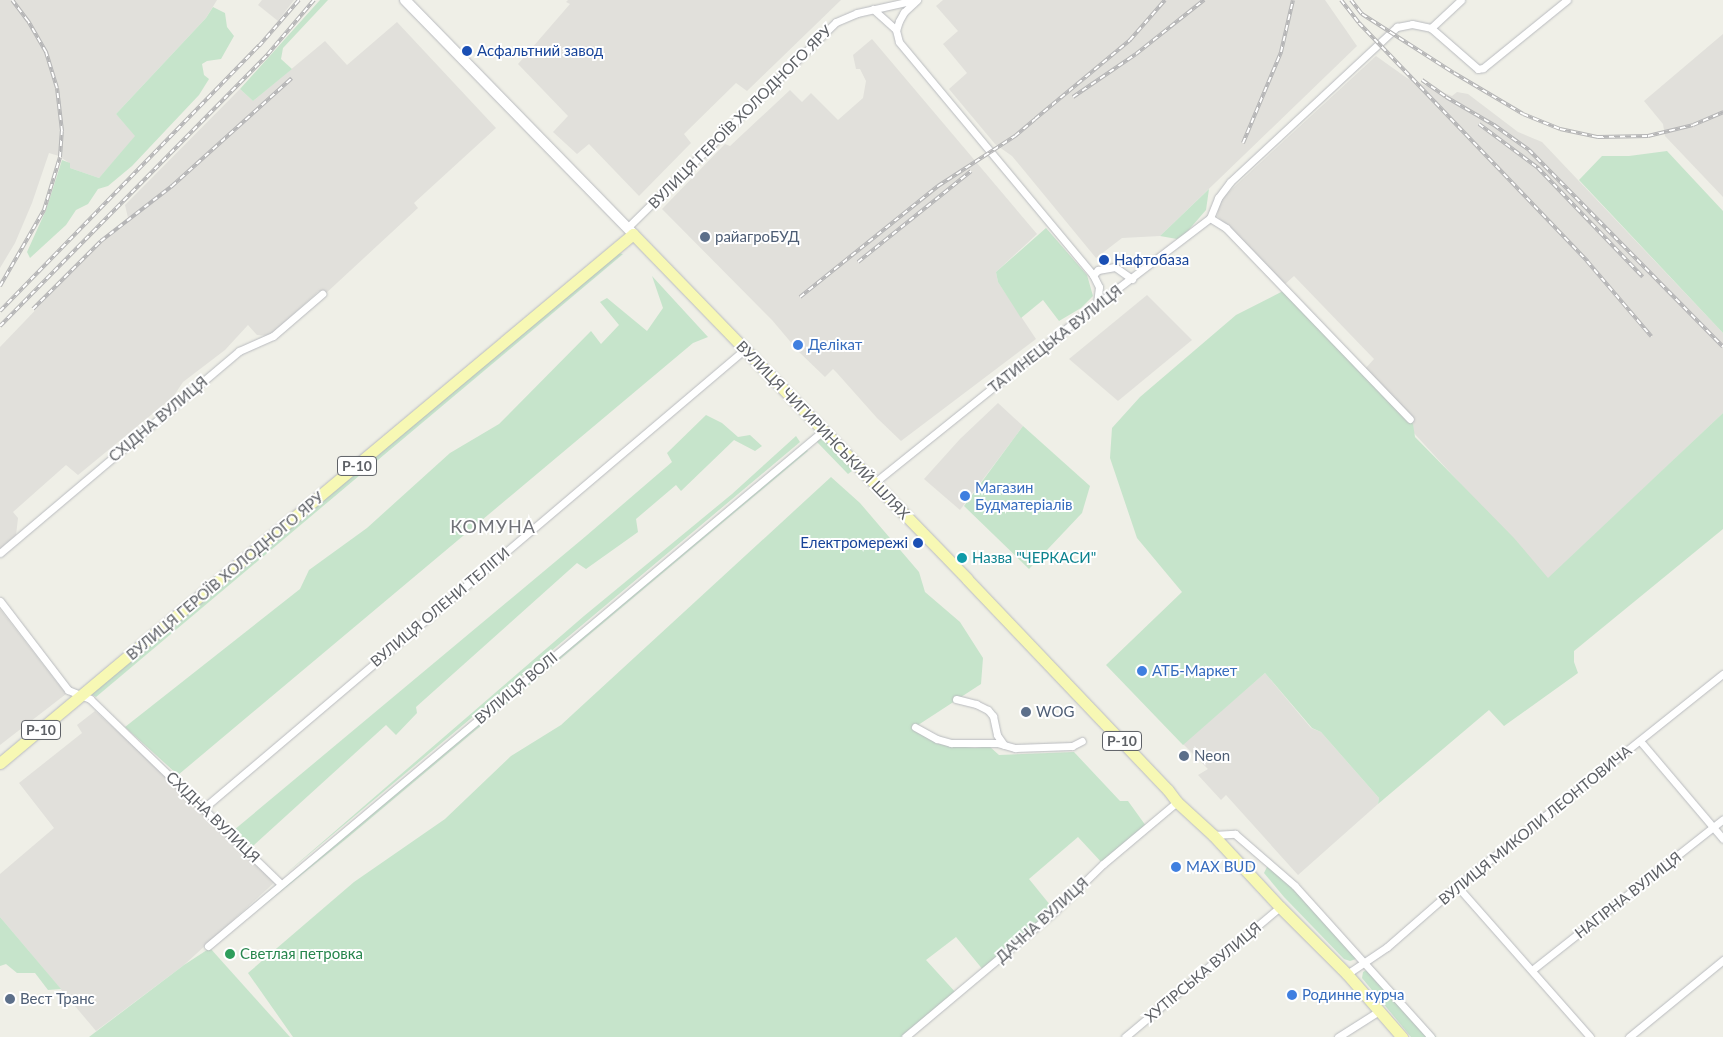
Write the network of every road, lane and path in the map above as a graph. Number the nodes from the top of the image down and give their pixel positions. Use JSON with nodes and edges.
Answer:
{"nodes":[{"id":1,"x":916,"y":0,"type":"edge"},
{"id":2,"x":1461,"y":0,"type":"edge"},
{"id":3,"x":1567,"y":0,"type":"edge"},
{"id":4,"x":410,"y":2,"type":"edge"},
{"id":5,"x":873,"y":10,"type":"junction"},
{"id":6,"x":1431,"y":28,"type":"junction"},
{"id":7,"x":896,"y":30,"type":"junction"},
{"id":8,"x":1210,"y":218,"type":"junction"},
{"id":9,"x":630,"y":231,"type":"junction"},
{"id":10,"x":1093,"y":275,"type":"junction"},
{"id":11,"x":1132,"y":279,"type":"junction"},
{"id":12,"x":322,"y":294,"type":"dead end"},
{"id":13,"x":1098,"y":304,"type":"junction"},
{"id":14,"x":745,"y":349,"type":"junction"},
{"id":15,"x":1410,"y":419,"type":"dead end"},
{"id":16,"x":824,"y":430,"type":"junction"},
{"id":17,"x":874,"y":483,"type":"junction"},
{"id":18,"x":0,"y":553,"type":"edge"},
{"id":19,"x":0,"y":601,"type":"edge"},
{"id":20,"x":1723,"y":674,"type":"edge"},
{"id":21,"x":81,"y":696,"type":"junction"},
{"id":22,"x":956,"y":700,"type":"dead end"},
{"id":23,"x":915,"y":727,"type":"dead end"},
{"id":24,"x":1082,"y":741,"type":"dead end"},
{"id":25,"x":1640,"y":741,"type":"junction"},
{"id":26,"x":1004,"y":745,"type":"junction"},
{"id":27,"x":0,"y":763,"type":"edge"},
{"id":28,"x":1177,"y":802,"type":"junction"},
{"id":29,"x":205,"y":808,"type":"junction"},
{"id":30,"x":1723,"y":819,"type":"edge"},
{"id":31,"x":1714,"y":827,"type":"junction"},
{"id":32,"x":1213,"y":835,"type":"junction"},
{"id":33,"x":1723,"y":839,"type":"edge"},
{"id":34,"x":281,"y":884,"type":"junction"},
{"id":35,"x":1457,"y":886,"type":"junction"},
{"id":36,"x":1280,"y":907,"type":"junction"},
{"id":37,"x":208,"y":946,"type":"dead end"},
{"id":38,"x":1723,"y":960,"type":"edge"},
{"id":39,"x":1365,"y":962,"type":"junction"},
{"id":40,"x":1532,"y":970,"type":"junction"},
{"id":41,"x":1347,"y":974,"type":"junction"},
{"id":42,"x":1379,"y":1011,"type":"junction"},
{"id":43,"x":905,"y":1037,"type":"edge"},
{"id":44,"x":1125,"y":1037,"type":"edge"},
{"id":45,"x":1338,"y":1037,"type":"edge"},
{"id":46,"x":1402,"y":1037,"type":"edge"},
{"id":47,"x":1431,"y":1037,"type":"edge"},
{"id":48,"x":1590,"y":1037,"type":"edge"},
{"id":49,"x":1629,"y":1037,"type":"edge"}],
"edges":[{"from":1,"to":5,"type":"street","name":"ВУЛИЦЯ ГЕРОЇВ ХОЛОДНОГО ЯРУ"},
{"from":1,"to":7,"type":"street"},
{"from":2,"to":6,"type":"street"},
{"from":3,"to":6,"type":"street"},
{"from":4,"to":9,"type":"main road","name":"ВУЛИЦЯ ЧИГИРИНСЬКИЙ ШЛЯХ"},
{"from":5,"to":7,"type":"street"},
{"from":5,"to":9,"type":"street","name":"ВУЛИЦЯ ГЕРОЇВ ХОЛОДНОГО ЯРУ"},
{"from":6,"to":8,"type":"street","name":"ТАТИНЕЦЬКА ВУЛИЦЯ"},
{"from":7,"to":10,"type":"street"},
{"from":8,"to":11,"type":"street","name":"ТАТИНЕЦЬКА ВУЛИЦЯ"},
{"from":8,"to":15,"type":"street"},
{"from":9,"to":14,"type":"main road","name":"ВУЛИЦЯ ЧИГИРИНСЬКИЙ ШЛЯХ","number":"Р-10"},
{"from":9,"to":21,"type":"main road","name":"ВУЛИЦЯ ГЕРОЇВ ХОЛОДНОГО ЯРУ","number":"Р-10"},
{"from":10,"to":11,"type":"street"},
{"from":10,"to":13,"type":"street"},
{"from":11,"to":13,"type":"street","name":"ТАТИНЕЦЬКА ВУЛИЦЯ"},
{"from":12,"to":18,"type":"street","name":"СХІДНА ВУЛИЦЯ"},
{"from":13,"to":17,"type":"street","name":"ТАТИНЕЦЬКА ВУЛИЦЯ"},
{"from":14,"to":16,"type":"main road","name":"ВУЛИЦЯ ЧИГИРИНСЬКИЙ ШЛЯХ","number":"Р-10"},
{"from":14,"to":29,"type":"street","name":"ВУЛИЦЯ ОЛЕНИ ТЕЛІГИ"},
{"from":16,"to":17,"type":"main road","name":"ВУЛИЦЯ ЧИГИРИНСЬКИЙ ШЛЯХ","number":"Р-10"},
{"from":16,"to":34,"type":"street","name":"ВУЛИЦЯ ВОЛІ"},
{"from":17,"to":28,"type":"main road","name":"ВУЛИЦЯ ЧИГИРИНСЬКИЙ ШЛЯХ","number":"Р-10"},
{"from":19,"to":21,"type":"street","name":"СХІДНА ВУЛИЦЯ"},
{"from":20,"to":25,"type":"street","name":"ВУЛИЦЯ МИКОЛИ ЛЕОНТОВИЧА"},
{"from":21,"to":27,"type":"main road","name":"ВУЛИЦЯ ГЕРОЇВ ХОЛОДНОГО ЯРУ","number":"Р-10"},
{"from":21,"to":29,"type":"street","name":"СХІДНА ВУЛИЦЯ"},
{"from":22,"to":26,"type":"street"},
{"from":23,"to":26,"type":"street"},
{"from":24,"to":26,"type":"street"},
{"from":25,"to":31,"type":"street"},
{"from":25,"to":35,"type":"street","name":"ВУЛИЦЯ МИКОЛИ ЛЕОНТОВИЧА"},
{"from":28,"to":32,"type":"main road","name":"ВУЛИЦЯ ЧИГИРИНСЬКИЙ ШЛЯХ","number":"Р-10"},
{"from":28,"to":43,"type":"street","name":"ДАЧНА ВУЛИЦЯ"},
{"from":29,"to":34,"type":"street","name":"СХІДНА ВУЛИЦЯ"},
{"from":30,"to":31,"type":"street","name":"НАГІРНА ВУЛИЦЯ"},
{"from":31,"to":33,"type":"street"},
{"from":31,"to":40,"type":"street","name":"НАГІРНА ВУЛИЦЯ"},
{"from":32,"to":36,"type":"main road","name":"ВУЛИЦЯ ЧИГИРИНСЬКИЙ ШЛЯХ","number":"Р-10"},
{"from":32,"to":39,"type":"street"},
{"from":34,"to":37,"type":"street","name":"ВУЛИЦЯ ВОЛІ"},
{"from":35,"to":39,"type":"street","name":"ВУЛИЦЯ МИКОЛИ ЛЕОНТОВИЧА"},
{"from":35,"to":40,"type":"street"},
{"from":36,"to":41,"type":"main road","name":"ВУЛИЦЯ ЧИГИРИНСЬКИЙ ШЛЯХ","number":"Р-10"},
{"from":36,"to":44,"type":"street","name":"ХУТІРСЬКА ВУЛИЦЯ"},
{"from":38,"to":49,"type":"street"},
{"from":39,"to":41,"type":"street","name":"ВУЛИЦЯ МИКОЛИ ЛЕОНТОВИЧА"},
{"from":39,"to":47,"type":"street"},
{"from":40,"to":48,"type":"street"},
{"from":41,"to":42,"type":"main road","name":"ВУЛИЦЯ ЧИГИРИНСЬКИЙ ШЛЯХ","number":"Р-10"},
{"from":42,"to":45,"type":"street"},
{"from":42,"to":46,"type":"main road","name":"ВУЛИЦЯ ЧИГИРИНСЬКИЙ ШЛЯХ","number":"Р-10"}]}
